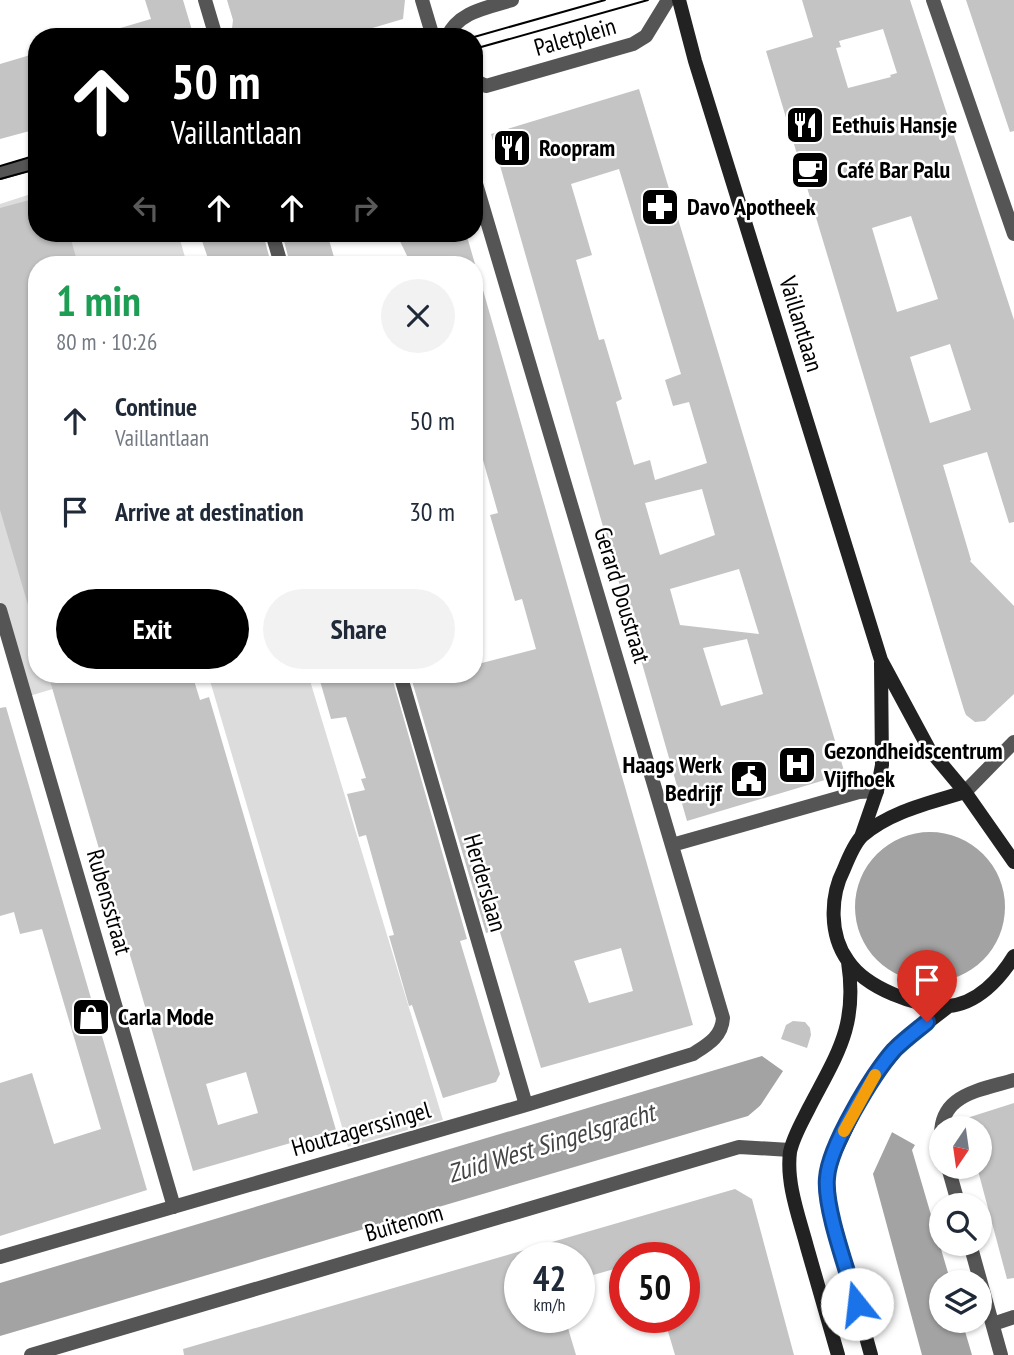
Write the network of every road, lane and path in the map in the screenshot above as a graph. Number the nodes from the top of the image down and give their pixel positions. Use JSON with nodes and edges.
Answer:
{"nodes":[{"id":1,"x":205,"y":0,"type":"edge"},
{"id":2,"x":422,"y":0,"type":"edge"},
{"id":3,"x":512,"y":0,"type":"edge"},
{"id":4,"x":668,"y":0,"type":"edge"},
{"id":5,"x":679,"y":0,"type":"edge"},
{"id":6,"x":933,"y":0,"type":"edge"},
{"id":7,"x":213,"y":28,"type":"edge"},
{"id":8,"x":430,"y":28,"type":"edge"},
{"id":9,"x":452,"y":28,"type":"edge"},
{"id":10,"x":483,"y":84,"type":"edge"},
{"id":11,"x":28,"y":165,"type":"edge"},
{"id":12,"x":0,"y":173,"type":"edge"},
{"id":13,"x":483,"y":207,"type":"edge"},
{"id":14,"x":1014,"y":234,"type":"edge"},
{"id":15,"x":0,"y":610,"type":"edge"},
{"id":16,"x":881,"y":660,"type":"junction"},
{"id":17,"x":403,"y":683,"type":"edge"},
{"id":18,"x":1014,"y":742,"type":"edge"},
{"id":19,"x":877,"y":791,"type":"junction"},
{"id":20,"x":965,"y":792,"type":"junction"},
{"id":21,"x":861,"y":837,"type":"junction"},
{"id":22,"x":673,"y":845,"type":"junction"},
{"id":23,"x":1014,"y":862,"type":"edge"},
{"id":24,"x":1014,"y":956,"type":"edge"},
{"id":25,"x":848,"y":962,"type":"junction"},
{"id":26,"x":949,"y":1006,"type":"junction"},
{"id":27,"x":723,"y":1026,"type":"joint"},
{"id":28,"x":1014,"y":1080,"type":"edge"},
{"id":29,"x":526,"y":1105,"type":"junction"},
{"id":30,"x":946,"y":1116,"type":"edge"},
{"id":31,"x":790,"y":1150,"type":"junction"},
{"id":32,"x":174,"y":1207,"type":"junction"},
{"id":33,"x":973,"y":1256,"type":"edge"},
{"id":34,"x":0,"y":1257,"type":"edge"},
{"id":35,"x":1014,"y":1317,"type":"edge"},
{"id":36,"x":993,"y":1324,"type":"junction"},
{"id":37,"x":31,"y":1355,"type":"edge"},
{"id":38,"x":838,"y":1355,"type":"edge"},
{"id":39,"x":871,"y":1355,"type":"edge"},
{"id":40,"x":1001,"y":1355,"type":"edge"}],
"edges":[{"from":1,"to":7,"type":"street"},
{"from":2,"to":8,"type":"street"},
{"from":3,"to":9,"type":"street"},
{"from":4,"to":10,"type":"street","name":"Paletplein"},
{"from":5,"to":16,"type":"main road","name":"Vaillantlaan"},
{"from":6,"to":14,"type":"street"},
{"from":11,"to":12,"type":"street"},
{"from":13,"to":22,"type":"street","name":"Gerard Doustraat"},
{"from":15,"to":32,"type":"street","name":"Rubensstraat"},
{"from":16,"to":19,"type":"main road","name":"Vaillantlaan"},
{"from":16,"to":20,"type":"main road","name":"Vaillantlaan"},
{"from":17,"to":29,"type":"street","name":"Herderslaan"},
{"from":18,"to":20,"type":"street"},
{"from":19,"to":21,"type":"main road","name":"Vaillantlaan"},
{"from":19,"to":22,"type":"street"},
{"from":20,"to":21,"type":"main road"},
{"from":20,"to":23,"type":"main road","name":"Vaillantlaan"},
{"from":21,"to":25,"type":"main road","name":"Vaillantlaan"},
{"from":22,"to":27,"type":"street","name":"Gerard Doustraat"},
{"from":24,"to":26,"type":"main road"},
{"from":25,"to":26,"type":"main road"},
{"from":25,"to":31,"type":"main road"},
{"from":26,"to":39,"type":"main road"},
{"from":27,"to":29,"type":"street","name":"Houtzagerssingel"},
{"from":28,"to":30,"type":"street"},
{"from":29,"to":32,"type":"street","name":"Houtzagerssingel"},
{"from":31,"to":37,"type":"street","name":"Buitenom"},
{"from":31,"to":38,"type":"main road"},
{"from":32,"to":34,"type":"street","name":"Houtzagerssingel"},
{"from":33,"to":36,"type":"street"},
{"from":35,"to":36,"type":"street"},
{"from":36,"to":40,"type":"street"}]}
